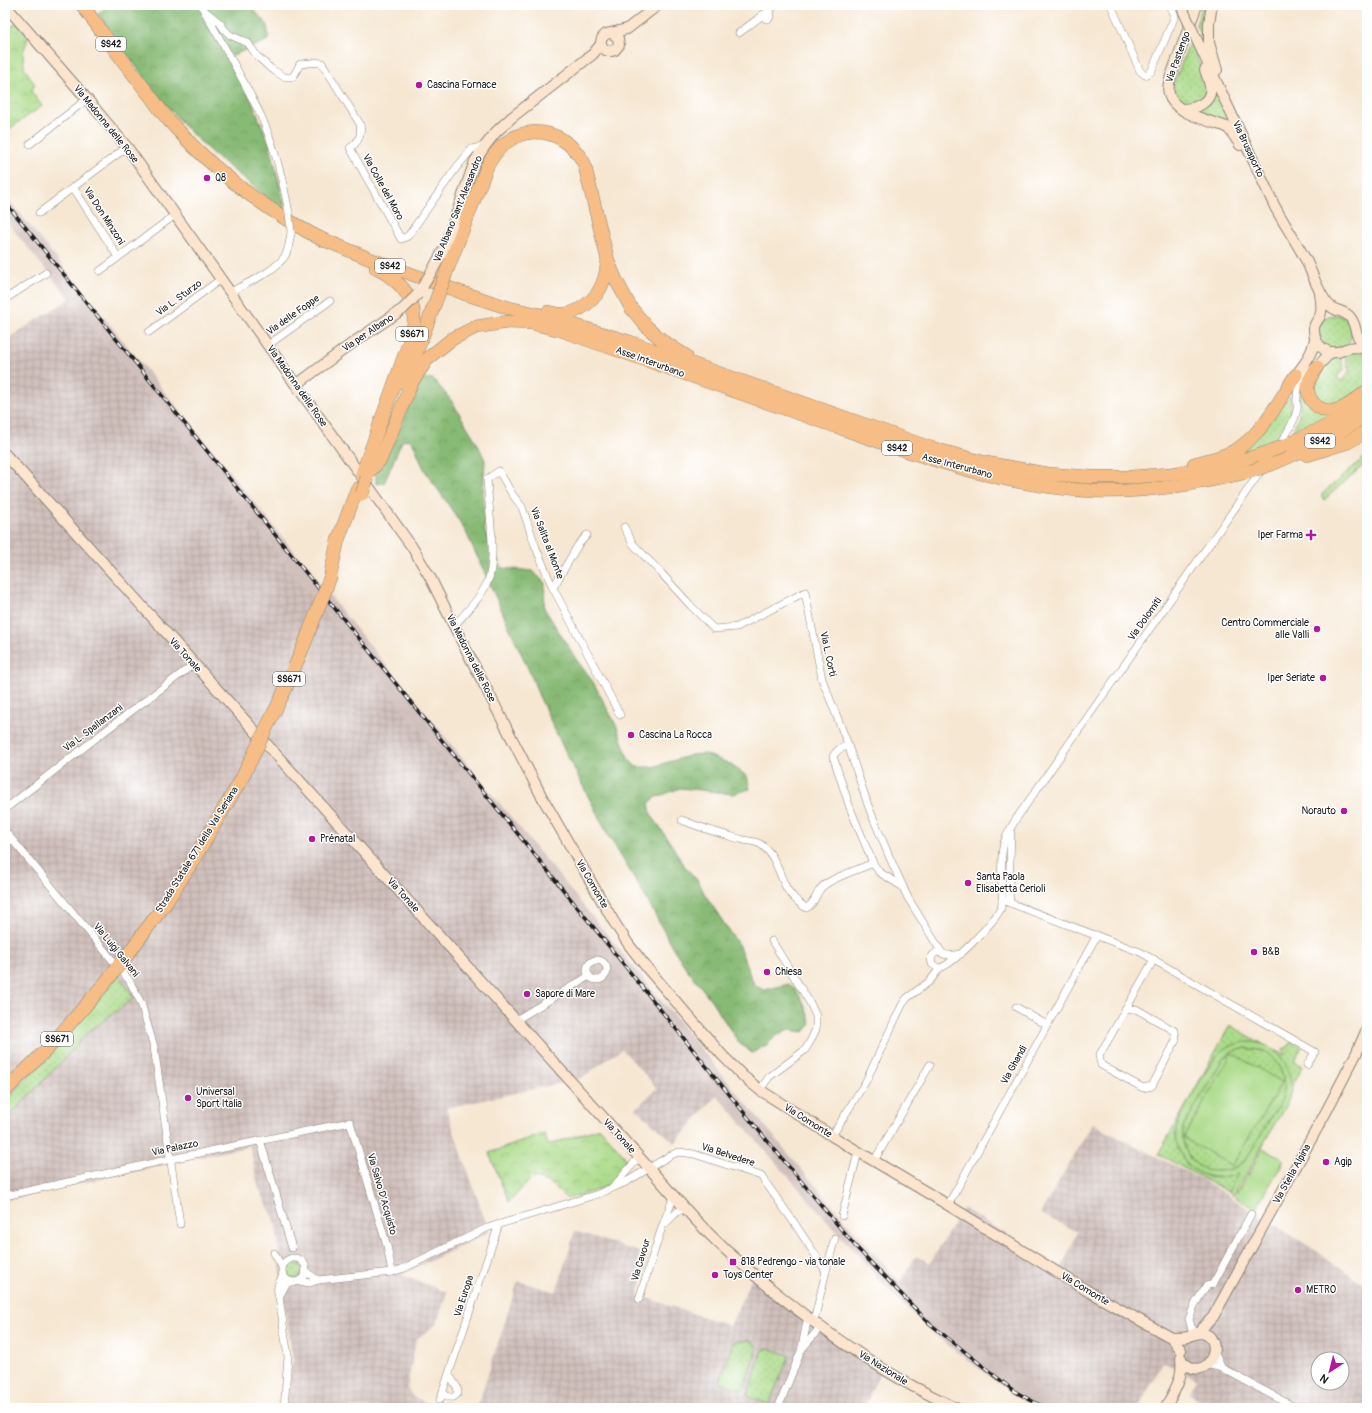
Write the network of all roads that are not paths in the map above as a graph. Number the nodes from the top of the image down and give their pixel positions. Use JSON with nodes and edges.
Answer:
{"nodes":[{"id":1,"x":5,"y":5,"type":"edge"},
{"id":2,"x":82,"y":5,"type":"edge"},
{"id":3,"x":658,"y":5,"type":"edge"},
{"id":4,"x":776,"y":5,"type":"edge"},
{"id":5,"x":1111,"y":5,"type":"edge"},
{"id":6,"x":1170,"y":5,"type":"edge"},
{"id":7,"x":1197,"y":5,"type":"edge"},
{"id":8,"x":1212,"y":5,"type":"edge"},
{"id":9,"x":203,"y":8,"type":"edge"},
{"id":10,"x":1182,"y":9,"type":"edge"},
{"id":11,"x":627,"y":29,"type":"junction"},
{"id":12,"x":612,"y":33,"type":"junction"},
{"id":13,"x":739,"y":33,"type":"dead end"},
{"id":14,"x":1196,"y":36,"type":"junction"},
{"id":15,"x":619,"y":42,"type":"junction"},
{"id":16,"x":604,"y":48,"type":"junction"},
{"id":17,"x":88,"y":99,"type":"junction"},
{"id":18,"x":1177,"y":107,"type":"junction"},
{"id":19,"x":1239,"y":130,"type":"junction"},
{"id":20,"x":30,"y":144,"type":"dead end"},
{"id":21,"x":485,"y":146,"type":"junction"},
{"id":22,"x":127,"y":147,"type":"junction"},
{"id":23,"x":1264,"y":184,"type":"junction"},
{"id":24,"x":73,"y":187,"type":"junction"},
{"id":25,"x":39,"y":213,"type":"dead end"},
{"id":26,"x":175,"y":215,"type":"junction"},
{"id":27,"x":317,"y":237,"type":"junction"},
{"id":28,"x":118,"y":257,"type":"junction"},
{"id":29,"x":608,"y":261,"type":"junction"},
{"id":30,"x":100,"y":270,"type":"dead end"},
{"id":31,"x":432,"y":271,"type":"joint"},
{"id":32,"x":46,"y":273,"type":"dead end"},
{"id":33,"x":221,"y":280,"type":"junction"},
{"id":34,"x":1320,"y":290,"type":"junction"},
{"id":35,"x":231,"y":292,"type":"junction"},
{"id":36,"x":464,"y":293,"type":"junction"},
{"id":37,"x":5,"y":299,"type":"edge"},
{"id":38,"x":330,"y":302,"type":"dead end"},
{"id":39,"x":508,"y":308,"type":"junction"},
{"id":40,"x":1338,"y":310,"type":"junction"},
{"id":41,"x":1320,"y":315,"type":"junction"},
{"id":42,"x":556,"y":328,"type":"junction"},
{"id":43,"x":149,"y":332,"type":"dead end"},
{"id":44,"x":1356,"y":333,"type":"junction"},
{"id":45,"x":1315,"y":339,"type":"junction"},
{"id":46,"x":268,"y":345,"type":"junction"},
{"id":47,"x":1367,"y":346,"type":"edge"},
{"id":48,"x":1347,"y":348,"type":"junction"},
{"id":49,"x":1367,"y":350,"type":"edge"},
{"id":50,"x":1331,"y":352,"type":"junction"},
{"id":51,"x":1317,"y":368,"type":"junction"},
{"id":52,"x":1296,"y":375,"type":"junction"},
{"id":53,"x":296,"y":385,"type":"junction"},
{"id":54,"x":1367,"y":391,"type":"edge"},
{"id":55,"x":794,"y":400,"type":"junction"},
{"id":56,"x":1367,"y":402,"type":"edge"},
{"id":57,"x":1367,"y":415,"type":"edge"},
{"id":58,"x":1293,"y":421,"type":"junction"},
{"id":59,"x":1367,"y":431,"type":"edge"},
{"id":60,"x":5,"y":454,"type":"edge"},
{"id":61,"x":1270,"y":467,"type":"junction"},
{"id":62,"x":367,"y":474,"type":"junction"},
{"id":63,"x":1132,"y":477,"type":"junction"},
{"id":64,"x":624,"y":527,"type":"dead end"},
{"id":65,"x":587,"y":535,"type":"dead end"},
{"id":66,"x":553,"y":588,"type":"junction"},
{"id":67,"x":454,"y":626,"type":"junction"},
{"id":68,"x":194,"y":664,"type":"junction"},
{"id":69,"x":620,"y":715,"type":"dead end"},
{"id":70,"x":848,"y":745,"type":"junction"},
{"id":71,"x":542,"y":797,"type":"joint"},
{"id":72,"x":5,"y":809,"type":"edge"},
{"id":73,"x":682,"y":820,"type":"dead end"},
{"id":74,"x":1011,"y":828,"type":"junction"},
{"id":75,"x":5,"y":831,"type":"edge"},
{"id":76,"x":873,"y":863,"type":"junction"},
{"id":77,"x":903,"y":888,"type":"junction"},
{"id":78,"x":1002,"y":900,"type":"junction"},
{"id":79,"x":1010,"y":903,"type":"junction"},
{"id":80,"x":931,"y":935,"type":"junction"},
{"id":81,"x":1097,"y":935,"type":"junction"},
{"id":82,"x":772,"y":941,"type":"dead end"},
{"id":83,"x":944,"y":954,"type":"junction"},
{"id":84,"x":961,"y":954,"type":"junction"},
{"id":85,"x":933,"y":955,"type":"junction"},
{"id":86,"x":1154,"y":959,"type":"junction"},
{"id":87,"x":932,"y":964,"type":"junction"},
{"id":88,"x":947,"y":964,"type":"junction"},
{"id":89,"x":939,"y":969,"type":"junction"},
{"id":90,"x":588,"y":976,"type":"dead end"},
{"id":91,"x":920,"y":988,"type":"junction"},
{"id":92,"x":1133,"y":998,"type":"junction"},
{"id":93,"x":1016,"y":1007,"type":"dead end"},
{"id":94,"x":1136,"y":1009,"type":"junction"},
{"id":95,"x":1125,"y":1010,"type":"junction"},
{"id":96,"x":516,"y":1020,"type":"junction"},
{"id":97,"x":1047,"y":1026,"type":"junction"},
{"id":98,"x":1367,"y":1029,"type":"edge"},
{"id":99,"x":930,"y":1065,"type":"dead end"},
{"id":100,"x":1307,"y":1065,"type":"dead end"},
{"id":101,"x":760,"y":1090,"type":"junction"},
{"id":102,"x":5,"y":1091,"type":"edge"},
{"id":103,"x":350,"y":1122,"type":"joint"},
{"id":104,"x":832,"y":1136,"type":"junction"},
{"id":105,"x":260,"y":1140,"type":"junction"},
{"id":106,"x":858,"y":1152,"type":"junction"},
{"id":107,"x":639,"y":1157,"type":"junction"},
{"id":108,"x":171,"y":1159,"type":"junction"},
{"id":109,"x":874,"y":1161,"type":"junction"},
{"id":110,"x":649,"y":1168,"type":"junction"},
{"id":111,"x":613,"y":1188,"type":"junction"},
{"id":112,"x":5,"y":1196,"type":"edge"},
{"id":113,"x":674,"y":1196,"type":"junction"},
{"id":114,"x":948,"y":1205,"type":"junction"},
{"id":115,"x":685,"y":1208,"type":"junction"},
{"id":116,"x":1251,"y":1214,"type":"dead end"},
{"id":117,"x":842,"y":1216,"type":"dead end"},
{"id":118,"x":180,"y":1224,"type":"dead end"},
{"id":119,"x":499,"y":1224,"type":"junction"},
{"id":120,"x":662,"y":1227,"type":"junction"},
{"id":121,"x":835,"y":1238,"type":"dead end"},
{"id":122,"x":289,"y":1261,"type":"junction"},
{"id":123,"x":306,"y":1271,"type":"junction"},
{"id":124,"x":826,"y":1271,"type":"junction"},
{"id":125,"x":392,"y":1272,"type":"junction"},
{"id":126,"x":283,"y":1276,"type":"junction"},
{"id":127,"x":318,"y":1280,"type":"junction"},
{"id":128,"x":290,"y":1282,"type":"junction"},
{"id":129,"x":299,"y":1282,"type":"junction"},
{"id":130,"x":279,"y":1297,"type":"junction"},
{"id":131,"x":639,"y":1299,"type":"dead end"},
{"id":132,"x":1213,"y":1317,"type":"junction"},
{"id":133,"x":815,"y":1322,"type":"junction"},
{"id":134,"x":1192,"y":1335,"type":"junction"},
{"id":135,"x":1172,"y":1338,"type":"junction"},
{"id":136,"x":1213,"y":1347,"type":"junction"},
{"id":137,"x":801,"y":1350,"type":"junction"},
{"id":138,"x":1181,"y":1356,"type":"junction"},
{"id":139,"x":1202,"y":1367,"type":"junction"},
{"id":140,"x":1222,"y":1368,"type":"junction"},
{"id":141,"x":449,"y":1375,"type":"junction"},
{"id":142,"x":1178,"y":1384,"type":"junction"},
{"id":143,"x":284,"y":1408,"type":"edge"},
{"id":144,"x":778,"y":1408,"type":"edge"},
{"id":145,"x":956,"y":1408,"type":"edge"},
{"id":146,"x":1165,"y":1408,"type":"edge"},
{"id":147,"x":1296,"y":1408,"type":"edge"}],
"edges":[{"from":1,"to":17,"type":"street","name":"Via Madonna delle Rose"},
{"from":2,"to":27,"type":"highway","number":"SS42"},
{"from":3,"to":11,"type":"street"},
{"from":4,"to":13,"type":"street"},
{"from":5,"to":6,"type":"street"},
{"from":7,"to":18,"type":"street","name":"Via Pastengo"},
{"from":8,"to":19,"type":"street"},
{"from":9,"to":21,"type":"street","name":"Via Colle del Moro"},
{"from":9,"to":35,"type":"street","name":"Via Colle del Moro","bridge":true},
{"from":10,"to":14,"type":"street","name":"Via Brusaporto","bridge":true},
{"from":11,"to":12,"type":"street"},
{"from":11,"to":15,"type":"street"},
{"from":12,"to":15,"type":"street"},
{"from":12,"to":16,"type":"street"},
{"from":14,"to":18,"type":"street"},
{"from":14,"to":19,"type":"street","name":"Via Brusaporto"},
{"from":15,"to":16,"type":"street"},
{"from":16,"to":21,"type":"street","name":"Via Albano Sant'Alessandro"},
{"from":17,"to":20,"type":"street"},
{"from":17,"to":22,"type":"street","name":"Via Madonna delle Rose"},
{"from":18,"to":23,"type":"street"},
{"from":19,"to":23,"type":"street","name":"Via Brusaporto"},
{"from":21,"to":31,"type":"street","name":"Via Albano Sant'Alessandro"},
{"from":22,"to":24,"type":"street","name":"Via Don Minzoni"},
{"from":22,"to":26,"type":"street","name":"Via Madonna delle Rose"},
{"from":23,"to":34,"type":"street","name":"Via Brusaporto"},
{"from":24,"to":25,"type":"street","name":"Via Don Minzoni"},
{"from":24,"to":28,"type":"street","name":"Via Don Minzoni"},
{"from":26,"to":28,"type":"street","name":"Via Don Minzoni"},
{"from":26,"to":33,"type":"street","name":"Via Madonna delle Rose"},
{"from":27,"to":36,"type":"highway","number":"SS42"},
{"from":27,"to":62,"type":"highway","number":"SS671"},
{"from":28,"to":30,"type":"street","name":"Via Don Minzoni"},
{"from":29,"to":36,"type":"highway"},
{"from":29,"to":55,"type":"highway","number":"SS671"},
{"from":29,"to":62,"type":"highway","number":"SS671","bridge":true},
{"from":31,"to":53,"type":"street","name":"Via per Albano","bridge":true},
{"from":32,"to":37,"type":"street"},
{"from":33,"to":35,"type":"street","name":"Via Madonna delle Rose"},
{"from":33,"to":43,"type":"street","name":"Via L. Sturzo"},
{"from":34,"to":40,"type":"street","name":"Via Brusaporto"},
{"from":34,"to":41,"type":"street","name":"Via Brusaporto"},
{"from":35,"to":46,"type":"street","name":"Via Madonna delle Rose"},
{"from":36,"to":39,"type":"highway","number":"SS42"},
{"from":38,"to":46,"type":"street","name":"Via delle Foppe"},
{"from":39,"to":42,"type":"highway","name":"Asse Interurbano"},
{"from":39,"to":55,"type":"highway","number":"SS42"},
{"from":40,"to":41,"type":"street"},
{"from":40,"to":44,"type":"street","name":"Via Brusaporto"},
{"from":41,"to":45,"type":"street","name":"Via Brusaporto"},
{"from":42,"to":61,"type":"highway","name":"Asse Interurbano","number":"SS42","bridge":true},
{"from":42,"to":62,"type":"highway"},
{"from":44,"to":47,"type":"street","name":"Via Brusaporto"},
{"from":44,"to":48,"type":"street"},
{"from":45,"to":50,"type":"street"},
{"from":45,"to":52,"type":"street","name":"Via Brusaporto"},
{"from":46,"to":53,"type":"street","name":"Via Madonna delle Rose"},
{"from":48,"to":49,"type":"street"},
{"from":48,"to":50,"type":"street"},
{"from":50,"to":51,"type":"street"},
{"from":51,"to":54,"type":"highway"},
{"from":51,"to":58,"type":"street"},
{"from":52,"to":58,"type":"street"},
{"from":52,"to":63,"type":"highway"},
{"from":53,"to":67,"type":"street","name":"Via Madonna delle Rose"},
{"from":55,"to":63,"type":"highway","name":"Asse Interurbano","number":"SS42"},
{"from":56,"to":63,"type":"highway","name":"Asse Interurbano","number":"SS42","bridge":true},
{"from":57,"to":61,"type":"highway","name":"Asse Interurbano","number":"SS42"},
{"from":58,"to":74,"type":"street","name":"Via Dolomiti"},
{"from":59,"to":61,"type":"highway"},
{"from":60,"to":68,"type":"street","name":"Via Tonale"},
{"from":62,"to":102,"type":"highway","name":"Strada Statale 671 della Val Seriana","number":"SS671","bridge":true},
{"from":64,"to":70,"type":"street","name":"Via L. Corti"},
{"from":65,"to":66,"type":"street"},
{"from":66,"to":67,"type":"street","name":"Via Salita al Monte"},
{"from":66,"to":69,"type":"street","name":"Via Salita al Monte"},
{"from":67,"to":71,"type":"street","name":"Via Madonna delle Rose"},
{"from":68,"to":72,"type":"street","name":"Via L. Spallanzani"},
{"from":68,"to":96,"type":"street","name":"Via Tonale"},
{"from":70,"to":76,"type":"street"},
{"from":70,"to":77,"type":"street","name":"Via L. Corti"},
{"from":71,"to":101,"type":"street","name":"Via Comonte"},
{"from":73,"to":76,"type":"street"},
{"from":74,"to":78,"type":"street","name":"Via Dolomiti"},
{"from":74,"to":79,"type":"street"},
{"from":75,"to":108,"type":"street","name":"Via Luigi Galvani"},
{"from":76,"to":77,"type":"street"},
{"from":77,"to":80,"type":"street","name":"Via L. Corti"},
{"from":78,"to":79,"type":"street"},
{"from":78,"to":84,"type":"street"},
{"from":79,"to":81,"type":"street"},
{"from":80,"to":83,"type":"street","name":"Via L. Corti"},
{"from":80,"to":85,"type":"street","name":"Via L. Corti"},
{"from":81,"to":86,"type":"street"},
{"from":81,"to":97,"type":"street","name":"Via Ghandi"},
{"from":82,"to":101,"type":"street"},
{"from":83,"to":84,"type":"street"},
{"from":83,"to":85,"type":"street"},
{"from":83,"to":88,"type":"street"},
{"from":84,"to":88,"type":"street"},
{"from":85,"to":87,"type":"street"},
{"from":86,"to":92,"type":"street"},
{"from":86,"to":100,"type":"street"},
{"from":87,"to":89,"type":"street"},
{"from":87,"to":91,"type":"street"},
{"from":88,"to":89,"type":"street"},
{"from":89,"to":91,"type":"street"},
{"from":90,"to":96,"type":"street"},
{"from":91,"to":104,"type":"street"},
{"from":92,"to":94,"type":"street"},
{"from":92,"to":95,"type":"street"},
{"from":93,"to":97,"type":"street"},
{"from":94,"to":95,"type":"street"},
{"from":94,"to":95,"type":"street"},
{"from":96,"to":107,"type":"street","name":"Via Tonale"},
{"from":97,"to":114,"type":"street","name":"Via Ghandi"},
{"from":98,"to":132,"type":"street","name":"Via Stella Alpina"},
{"from":99,"to":109,"type":"street"},
{"from":101,"to":104,"type":"street","name":"Via Comonte"},
{"from":103,"to":105,"type":"street","name":"Via Palazzo"},
{"from":103,"to":125,"type":"street","name":"Via Salvo D'Acquisto"},
{"from":104,"to":106,"type":"street","name":"Via Comonte"},
{"from":105,"to":108,"type":"street","name":"Via Palazzo"},
{"from":105,"to":122,"type":"street"},
{"from":106,"to":109,"type":"street","name":"Via Comonte"},
{"from":106,"to":117,"type":"street"},
{"from":107,"to":110,"type":"street","name":"Via Tonale"},
{"from":107,"to":111,"type":"street"},
{"from":108,"to":112,"type":"street","name":"Via Palazzo"},
{"from":108,"to":118,"type":"street","name":"Via Luigi Galvani"},
{"from":109,"to":114,"type":"street","name":"Via Comonte"},
{"from":110,"to":111,"type":"street","name":"Via Belvedere"},
{"from":110,"to":113,"type":"street","name":"Via Tonale"},
{"from":110,"to":124,"type":"street","name":"Via Belvedere"},
{"from":111,"to":119,"type":"street","name":"Via Belvedere"},
{"from":113,"to":115,"type":"street","name":"Via Tonale"},
{"from":113,"to":120,"type":"street","name":"Via Cavour"},
{"from":114,"to":135,"type":"street","name":"Via Comonte"},
{"from":115,"to":120,"type":"street","name":"Via Cavour"},
{"from":115,"to":133,"type":"street","name":"Via Tonale"},
{"from":116,"to":134,"type":"street"},
{"from":119,"to":125,"type":"street","name":"Via Belvedere"},
{"from":119,"to":141,"type":"street","name":"Via Europa"},
{"from":120,"to":131,"type":"street","name":"Via Cavour"},
{"from":121,"to":124,"type":"street"},
{"from":122,"to":123,"type":"street"},
{"from":122,"to":126,"type":"street"},
{"from":123,"to":127,"type":"street"},
{"from":123,"to":129,"type":"street"},
{"from":124,"to":133,"type":"street"},
{"from":125,"to":127,"type":"street","name":"Via Belvedere"},
{"from":126,"to":128,"type":"street"},
{"from":126,"to":130,"type":"street"},
{"from":127,"to":129,"type":"street","name":"Via Belvedere"},
{"from":128,"to":129,"type":"street"},
{"from":128,"to":130,"type":"street"},
{"from":130,"to":143,"type":"street"},
{"from":132,"to":134,"type":"street","name":"Via Stella Alpina"},
{"from":132,"to":136,"type":"street","name":"Via Stella Alpina"},
{"from":133,"to":137,"type":"street"},
{"from":133,"to":137,"type":"street"},
{"from":133,"to":145,"type":"street","name":"Via Nazionale"},
{"from":134,"to":135,"type":"street"},
{"from":134,"to":136,"type":"street"},
{"from":134,"to":138,"type":"street"},
{"from":135,"to":138,"type":"street"},
{"from":136,"to":139,"type":"street"},
{"from":136,"to":140,"type":"street"},
{"from":137,"to":144,"type":"street"},
{"from":138,"to":139,"type":"street"},
{"from":138,"to":142,"type":"street"},
{"from":139,"to":140,"type":"street"},
{"from":139,"to":142,"type":"street"},
{"from":140,"to":147,"type":"street"},
{"from":141,"to":141,"type":"street","name":"Via Europa"},
{"from":142,"to":146,"type":"street"}]}
